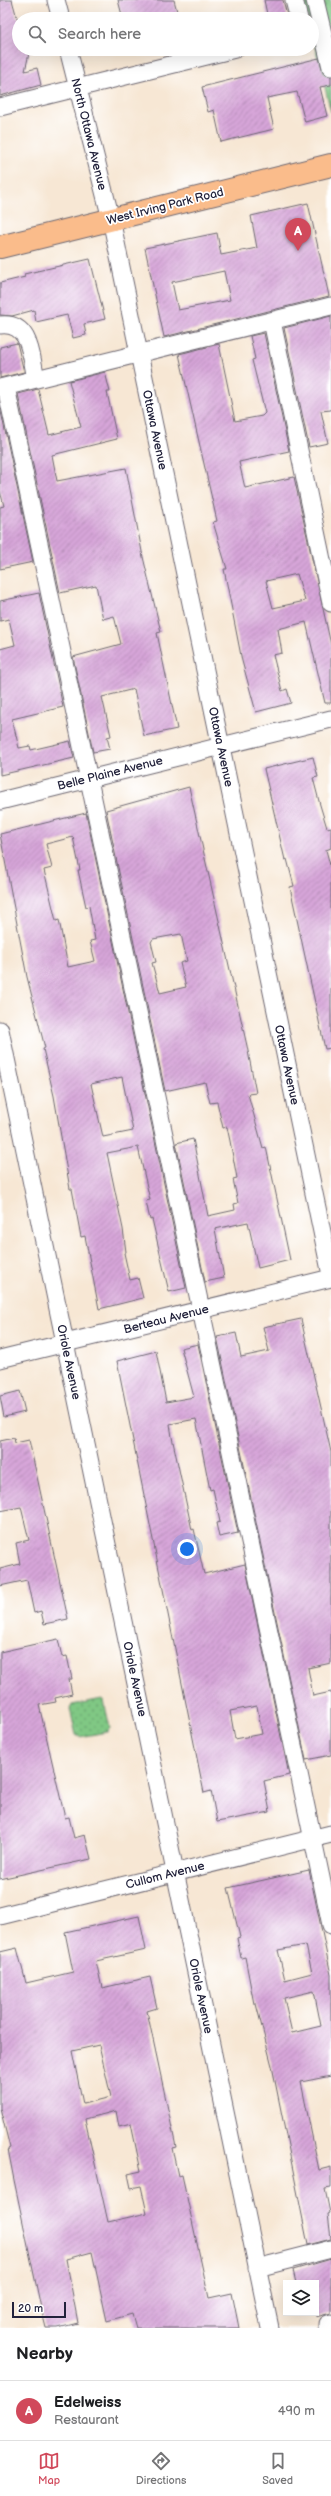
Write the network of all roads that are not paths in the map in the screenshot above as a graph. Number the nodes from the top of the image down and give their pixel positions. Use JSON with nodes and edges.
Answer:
{"nodes":[{"id":1,"x":56,"y":0,"type":"edge"},
{"id":2,"x":294,"y":0,"type":"edge"},
{"id":3,"x":315,"y":0,"type":"edge"},
{"id":4,"x":59,"y":12,"type":"edge"},
{"id":5,"x":297,"y":12,"type":"edge"},
{"id":6,"x":318,"y":12,"type":"edge"},
{"id":7,"x":319,"y":17,"type":"edge"},
{"id":8,"x":70,"y":56,"type":"edge"},
{"id":9,"x":207,"y":56,"type":"edge"},
{"id":10,"x":331,"y":67,"type":"edge"},
{"id":11,"x":78,"y":88,"type":"junction"},
{"id":12,"x":0,"y":107,"type":"edge"},
{"id":13,"x":331,"y":165,"type":"edge"},
{"id":14,"x":111,"y":220,"type":"junction"},
{"id":15,"x":0,"y":247,"type":"edge"},
{"id":16,"x":331,"y":306,"type":"edge"},
{"id":17,"x":272,"y":321,"type":"junction"},
{"id":18,"x":0,"y":325,"type":"edge"},
{"id":19,"x":139,"y":354,"type":"junction"},
{"id":20,"x":36,"y":379,"type":"junction"},
{"id":21,"x":3,"y":388,"type":"edge"},
{"id":22,"x":331,"y":603,"type":"edge"},
{"id":23,"x":331,"y":719,"type":"edge"},
{"id":24,"x":220,"y":746,"type":"junction"},
{"id":25,"x":88,"y":779,"type":"junction"},
{"id":26,"x":0,"y":801,"type":"edge"},
{"id":27,"x":0,"y":1030,"type":"edge"},
{"id":28,"x":331,"y":1276,"type":"edge"},
{"id":29,"x":201,"y":1310,"type":"junction"},
{"id":30,"x":65,"y":1343,"type":"junction"},
{"id":31,"x":0,"y":1359,"type":"edge"},
{"id":32,"x":331,"y":1834,"type":"edge"},
{"id":33,"x":313,"y":1839,"type":"junction"},
{"id":34,"x":175,"y":1873,"type":"junction"},
{"id":35,"x":0,"y":1916,"type":"edge"},
{"id":36,"x":331,"y":1925,"type":"edge"},
{"id":37,"x":331,"y":2250,"type":"edge"},
{"id":38,"x":257,"y":2268,"type":"junction"},
{"id":39,"x":331,"y":2323,"type":"edge"},
{"id":40,"x":270,"y":2328,"type":"edge"},
{"id":41,"x":328,"y":2328,"type":"edge"}],
"edges":[{"from":1,"to":4,"type":"street"},
{"from":2,"to":5,"type":"street"},
{"from":3,"to":6,"type":"street"},
{"from":7,"to":10,"type":"street"},
{"from":8,"to":11,"type":"street","name":"North Ottawa Avenue"},
{"from":9,"to":11,"type":"street"},
{"from":11,"to":12,"type":"street"},
{"from":11,"to":14,"type":"street","name":"North Ottawa Avenue"},
{"from":13,"to":14,"type":"main road","name":"West Irving Park Road"},
{"from":14,"to":15,"type":"main road","name":"West Irving Park Road"},
{"from":14,"to":19,"type":"street","name":"Ottawa Avenue"},
{"from":16,"to":17,"type":"street"},
{"from":17,"to":19,"type":"street"},
{"from":17,"to":22,"type":"street"},
{"from":18,"to":20,"type":"street"},
{"from":19,"to":20,"type":"street"},
{"from":19,"to":24,"type":"street","name":"Ottawa Avenue"},
{"from":20,"to":21,"type":"street"},
{"from":21,"to":25,"type":"street"},
{"from":23,"to":24,"type":"street","name":"Belle Plaine Avenue"},
{"from":24,"to":25,"type":"street","name":"Belle Plaine Avenue"},
{"from":24,"to":28,"type":"street","name":"Ottawa Avenue"},
{"from":25,"to":26,"type":"street","name":"Belle Plaine Avenue"},
{"from":25,"to":29,"type":"street"},
{"from":27,"to":30,"type":"street","name":"Oriole Avenue"},
{"from":28,"to":29,"type":"street","name":"Berteau Avenue"},
{"from":29,"to":30,"type":"street","name":"Berteau Avenue"},
{"from":29,"to":33,"type":"street"},
{"from":30,"to":31,"type":"street","name":"Berteau Avenue"},
{"from":30,"to":34,"type":"street","name":"Oriole Avenue"},
{"from":32,"to":33,"type":"street","name":"Cullom Avenue"},
{"from":33,"to":34,"type":"street","name":"Cullom Avenue"},
{"from":33,"to":36,"type":"street"},
{"from":34,"to":35,"type":"street","name":"Cullom Avenue"},
{"from":34,"to":38,"type":"street","name":"Oriole Avenue"},
{"from":37,"to":38,"type":"street"},
{"from":38,"to":40,"type":"street","name":"Oriole Avenue"},
{"from":39,"to":41,"type":"street"}]}
